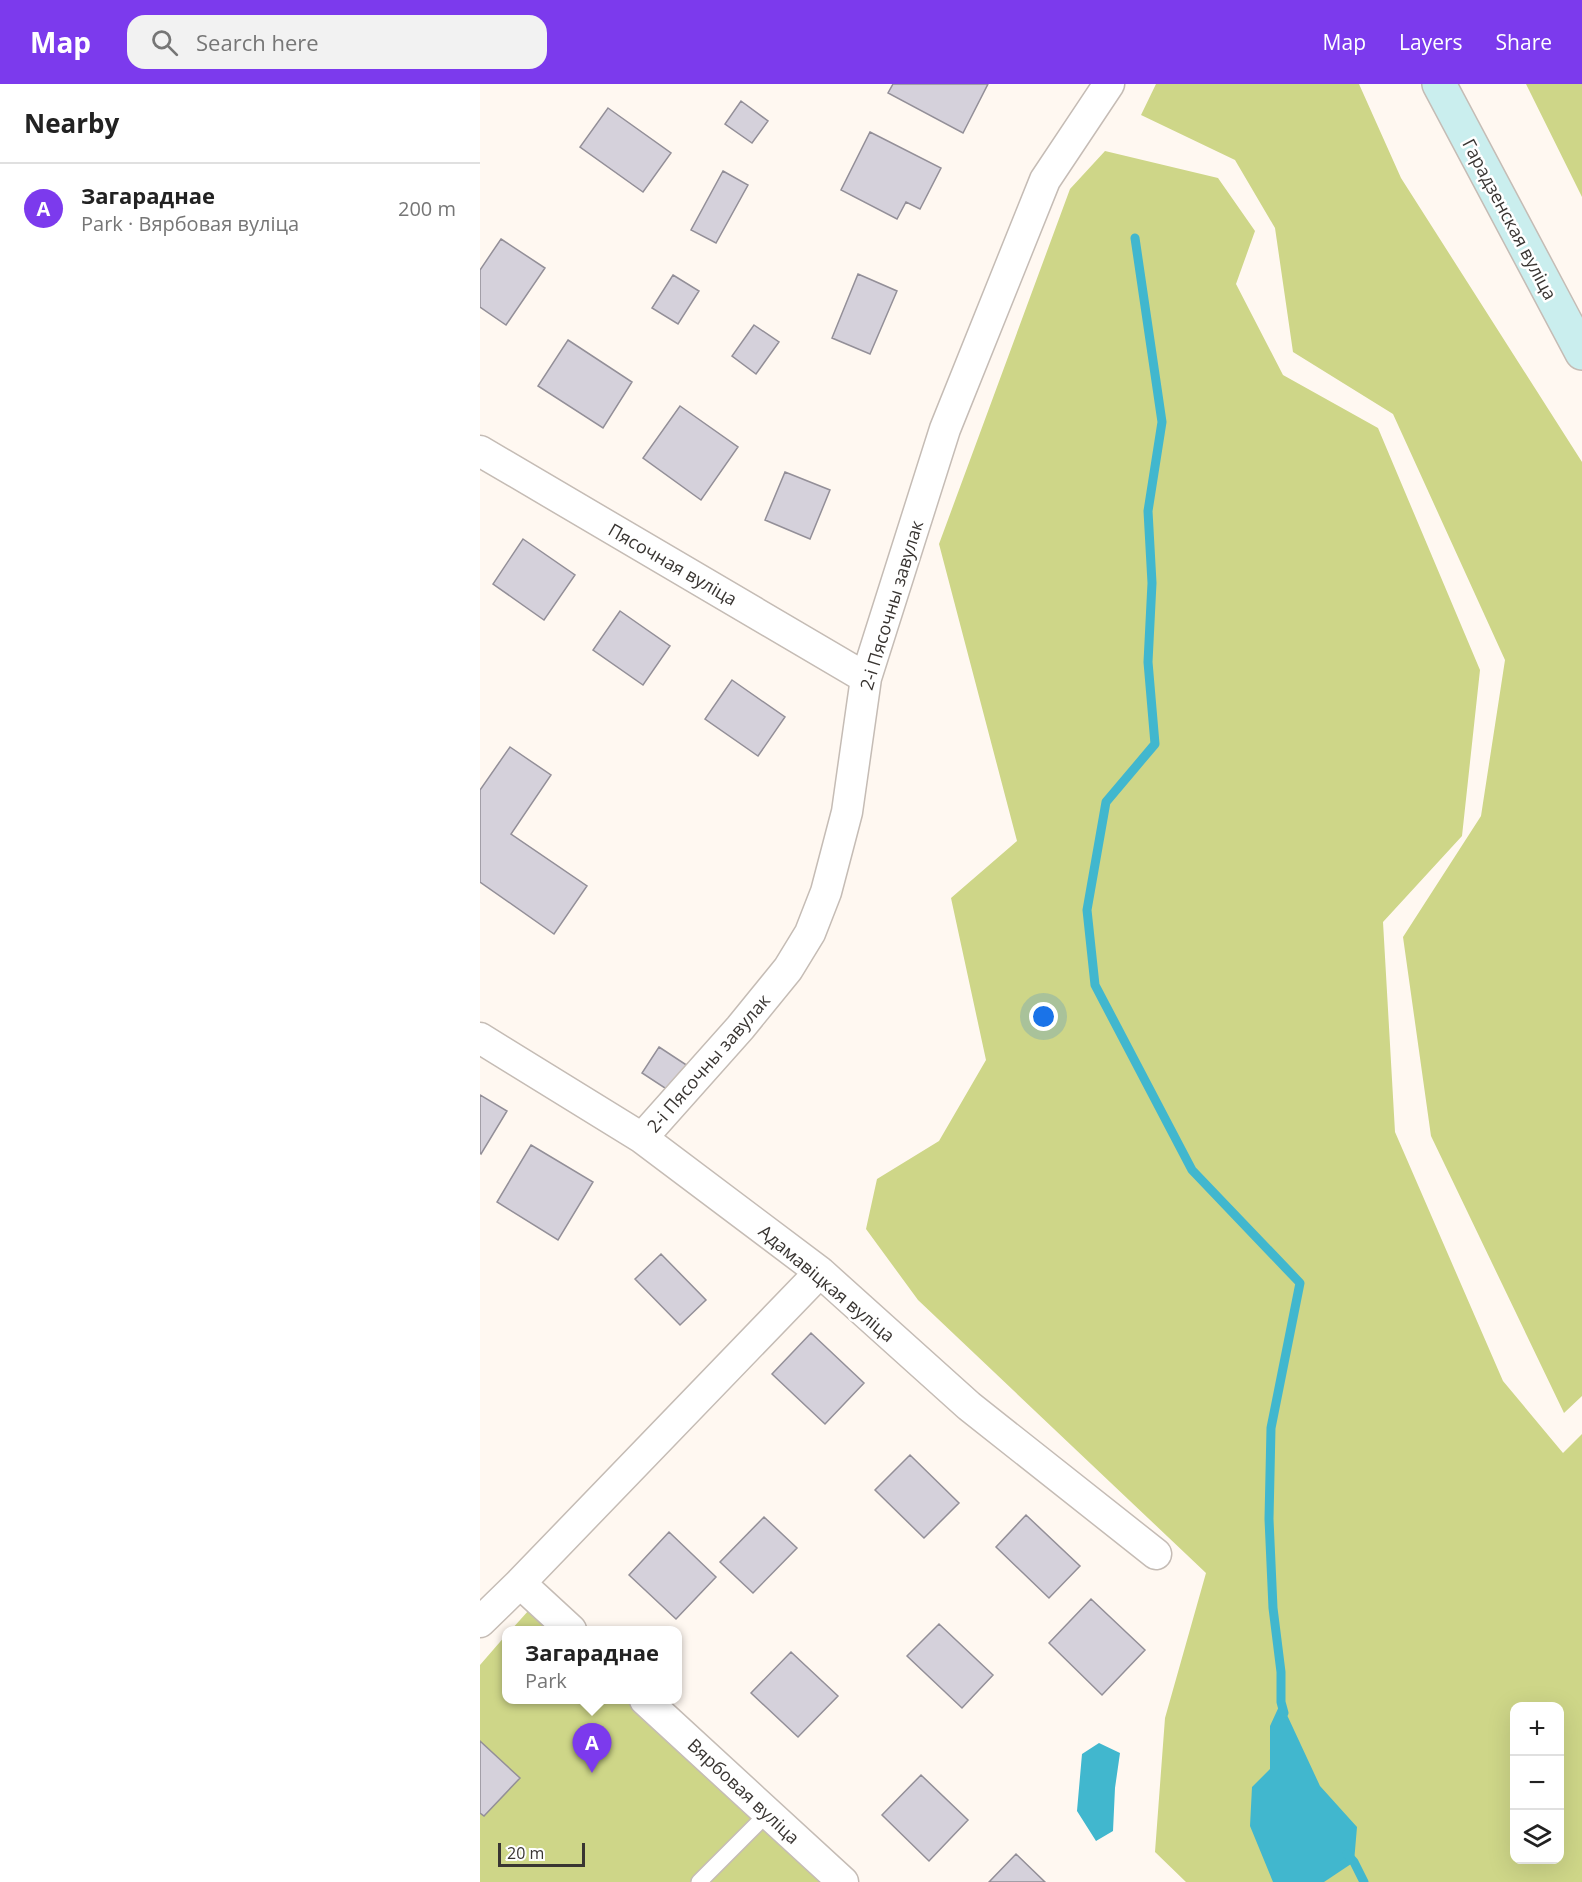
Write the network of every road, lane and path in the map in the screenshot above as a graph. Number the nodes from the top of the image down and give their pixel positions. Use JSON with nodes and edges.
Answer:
{"nodes":[{"id":1,"x":1109,"y":84,"type":"edge"},
{"id":2,"x":1439,"y":84,"type":"edge"},
{"id":3,"x":1582,"y":353,"type":"edge"},
{"id":4,"x":480,"y":451,"type":"edge"},
{"id":5,"x":866,"y":678,"type":"junction"},
{"id":6,"x":480,"y":1038,"type":"edge"},
{"id":7,"x":642,"y":1138,"type":"junction"},
{"id":8,"x":820,"y":1272,"type":"junction"},
{"id":9,"x":1156,"y":1554,"type":"dead end"},
{"id":10,"x":520,"y":1583,"type":"junction"},
{"id":11,"x":480,"y":1622,"type":"edge"},
{"id":12,"x":567,"y":1626,"type":"edge"},
{"id":13,"x":649,"y":1704,"type":"edge"},
{"id":14,"x":768,"y":1813,"type":"junction"},
{"id":15,"x":699,"y":1882,"type":"edge"},
{"id":16,"x":843,"y":1882,"type":"edge"}],
"edges":[{"from":1,"to":5,"type":"street","name":"2-і Пясочны завулак"},
{"from":2,"to":3,"type":"main road","name":"Гарадзенская вуліца"},
{"from":4,"to":5,"type":"street","name":"Пясочная вуліца"},
{"from":5,"to":7,"type":"street","name":"2-і Пясочны завулак"},
{"from":6,"to":7,"type":"street","name":"Адамавіцкая вуліца"},
{"from":7,"to":8,"type":"street","name":"Адамавіцкая вуліца"},
{"from":8,"to":9,"type":"street","name":"Адамавіцкая вуліца"},
{"from":8,"to":10,"type":"street"},
{"from":10,"to":11,"type":"street"},
{"from":10,"to":12,"type":"street"},
{"from":13,"to":14,"type":"street","name":"Вярбовая вуліца"},
{"from":14,"to":15,"type":"lane"},
{"from":14,"to":16,"type":"street","name":"Вярбовая вуліца"}]}
